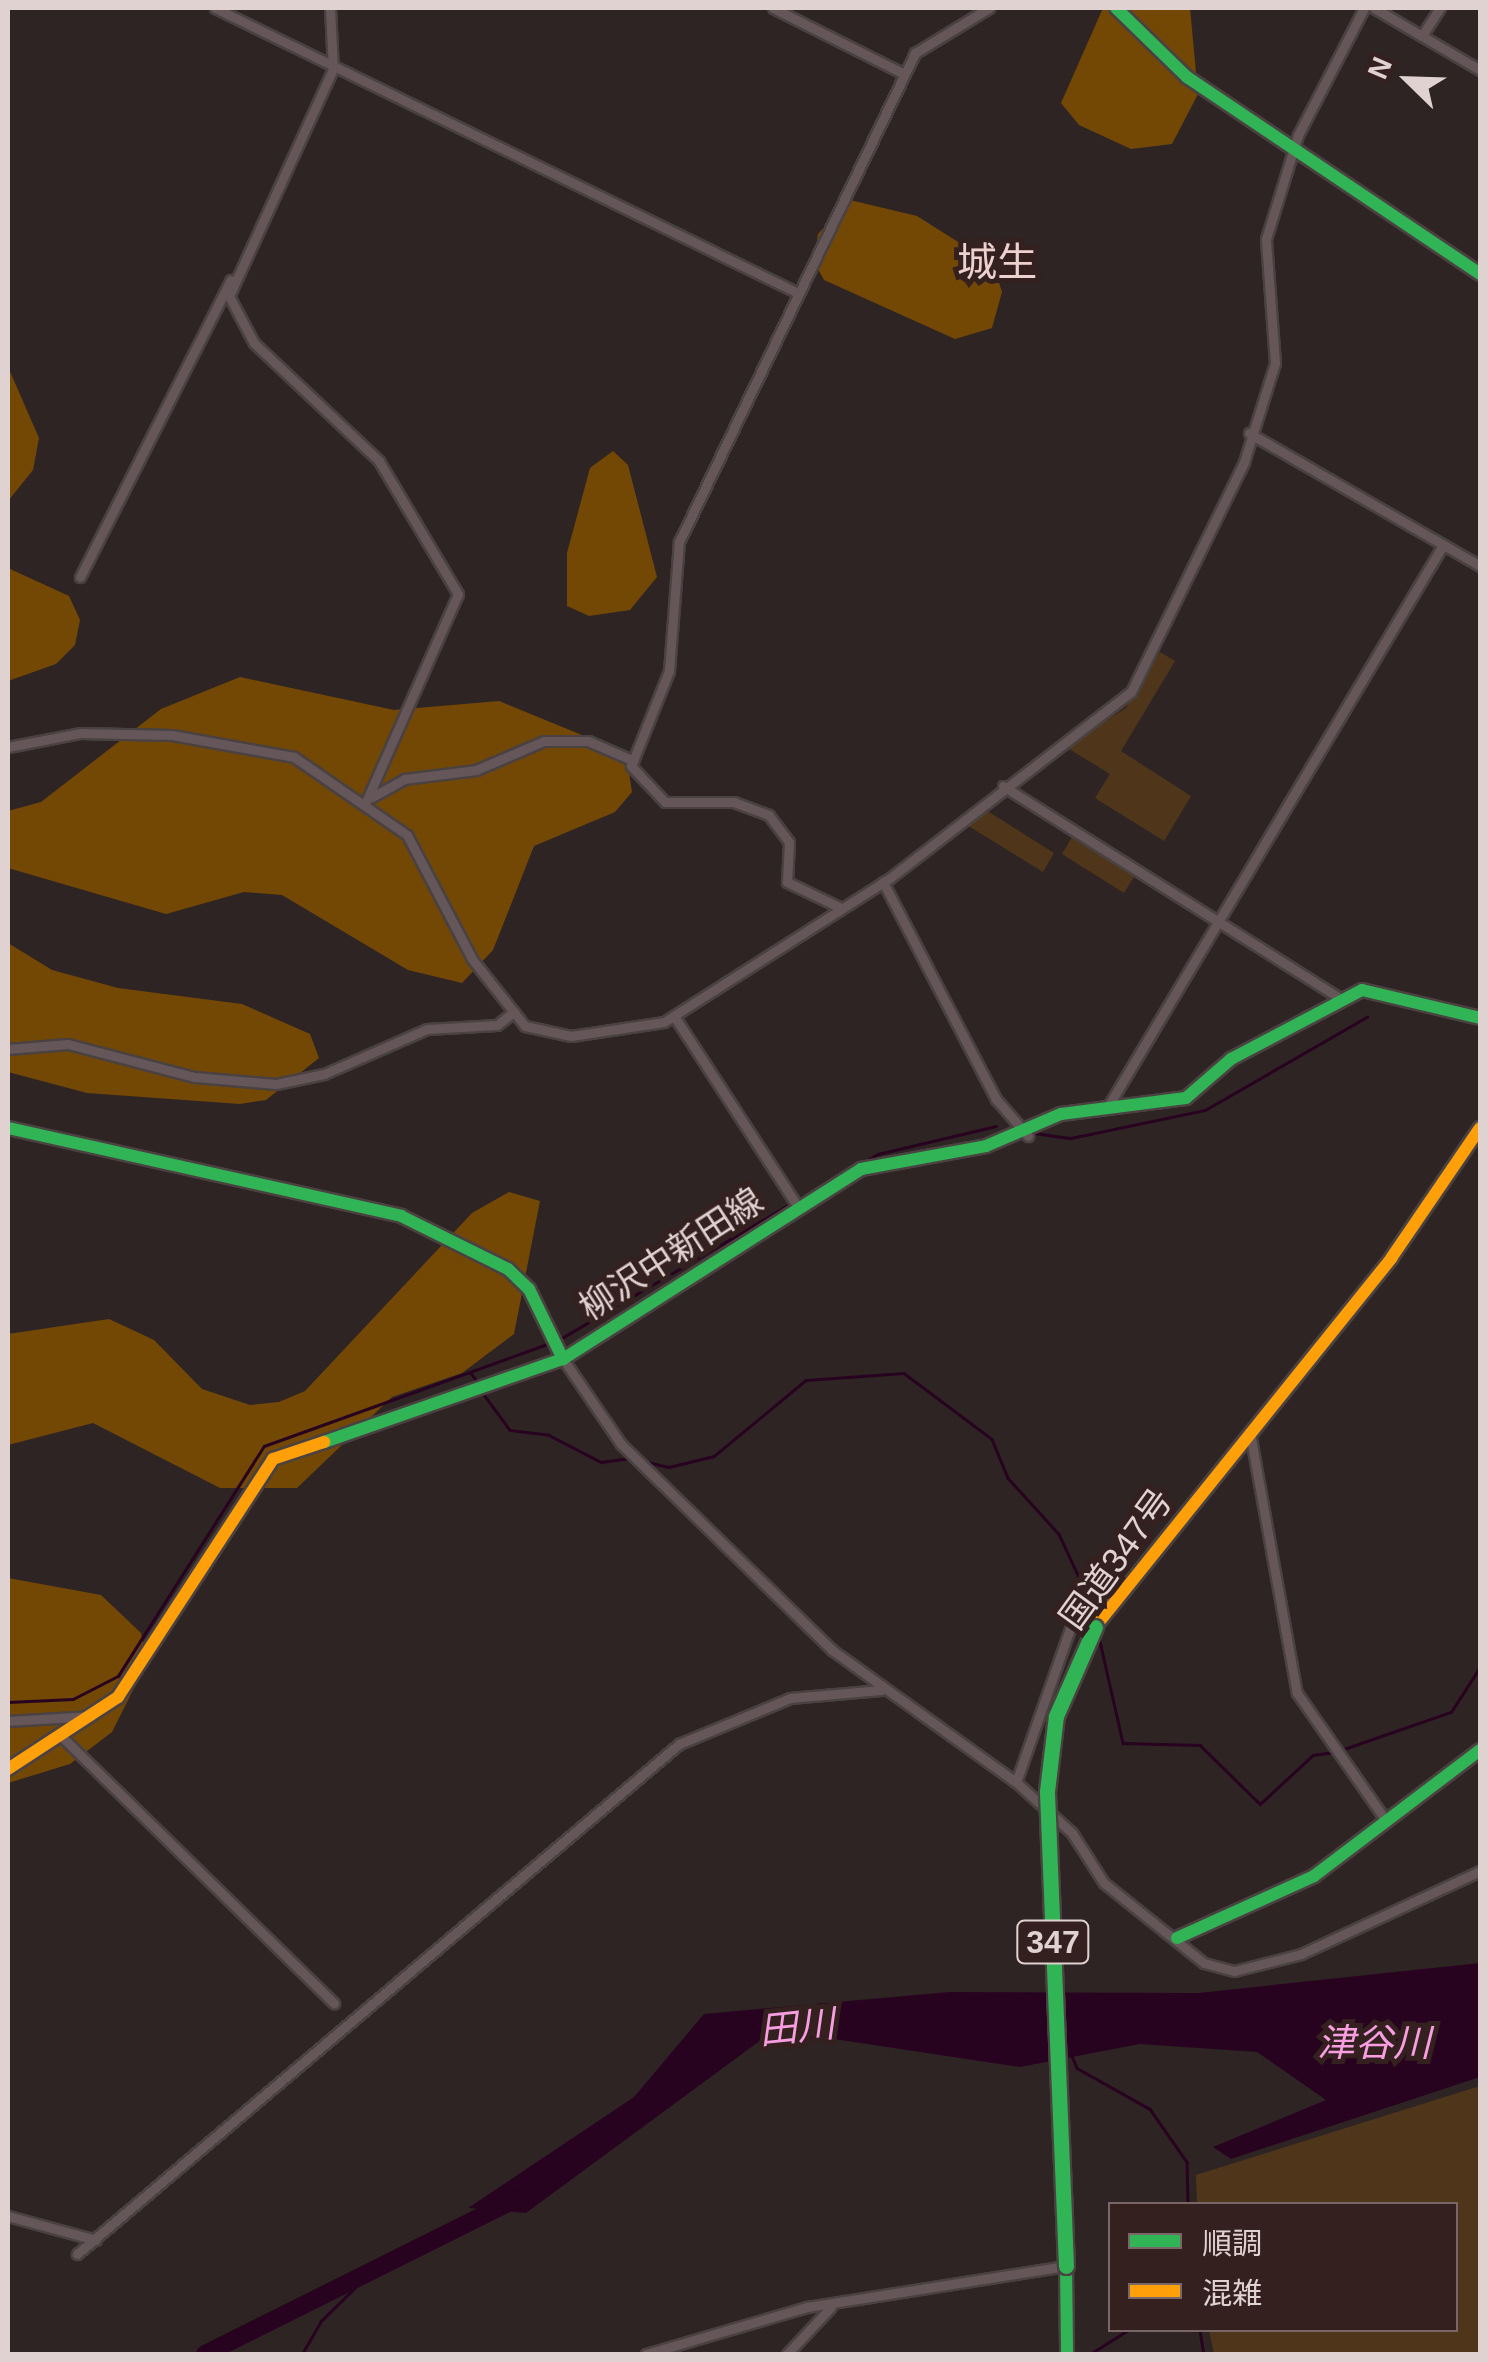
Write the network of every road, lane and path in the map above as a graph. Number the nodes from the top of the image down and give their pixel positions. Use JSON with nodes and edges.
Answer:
{"nodes":[{"id":1,"x":215,"y":8,"type":"edge"},
{"id":2,"x":330,"y":8,"type":"edge"},
{"id":3,"x":774,"y":8,"type":"edge"},
{"id":4,"x":989,"y":8,"type":"edge"},
{"id":5,"x":1116,"y":8,"type":"edge"},
{"id":6,"x":1364,"y":8,"type":"edge"},
{"id":7,"x":1374,"y":8,"type":"edge"},
{"id":8,"x":1440,"y":8,"type":"edge"},
{"id":9,"x":1423,"y":34,"type":"junction"},
{"id":10,"x":333,"y":69,"type":"junction"},
{"id":11,"x":1480,"y":70,"type":"edge"},
{"id":12,"x":904,"y":74,"type":"junction"},
{"id":13,"x":1292,"y":152,"type":"junction"},
{"id":14,"x":1480,"y":274,"type":"edge"},
{"id":15,"x":232,"y":278,"type":"junction"},
{"id":16,"x":798,"y":293,"type":"junction"},
{"id":17,"x":1250,"y":433,"type":"junction"},
{"id":18,"x":1443,"y":545,"type":"junction"},
{"id":19,"x":1480,"y":566,"type":"edge"},
{"id":20,"x":80,"y":577,"type":"dead end"},
{"id":21,"x":8,"y":747,"type":"edge"},
{"id":22,"x":632,"y":760,"type":"junction"},
{"id":23,"x":1003,"y":786,"type":"junction"},
{"id":24,"x":366,"y":802,"type":"junction"},
{"id":25,"x":883,"y":882,"type":"junction"},
{"id":26,"x":839,"y":907,"type":"junction"},
{"id":27,"x":1220,"y":916,"type":"junction"},
{"id":28,"x":1343,"y":1000,"type":"junction"},
{"id":29,"x":512,"y":1014,"type":"junction"},
{"id":30,"x":674,"y":1016,"type":"junction"},
{"id":31,"x":1480,"y":1018,"type":"edge"},
{"id":32,"x":8,"y":1049,"type":"edge"},
{"id":33,"x":1107,"y":1108,"type":"junction"},
{"id":34,"x":8,"y":1128,"type":"edge"},
{"id":35,"x":1480,"y":1128,"type":"edge"},
{"id":36,"x":1024,"y":1131,"type":"junction"},
{"id":37,"x":798,"y":1206,"type":"junction"},
{"id":38,"x":560,"y":1354,"type":"junction"},
{"id":39,"x":1250,"y":1432,"type":"junction"},
{"id":40,"x":1117,"y":1599,"type":"junction"},
{"id":41,"x":884,"y":1690,"type":"junction"},
{"id":42,"x":91,"y":1716,"type":"junction"},
{"id":43,"x":8,"y":1721,"type":"edge"},
{"id":44,"x":57,"y":1732,"type":"junction"},
{"id":45,"x":1480,"y":1750,"type":"edge"},
{"id":46,"x":8,"y":1769,"type":"edge"},
{"id":47,"x":1016,"y":1782,"type":"junction"},
{"id":48,"x":1387,"y":1822,"type":"junction"},
{"id":49,"x":1480,"y":1871,"type":"edge"},
{"id":50,"x":1177,"y":1938,"type":"junction"},
{"id":51,"x":334,"y":2004,"type":"dead end"},
{"id":52,"x":8,"y":2216,"type":"edge"},
{"id":53,"x":96,"y":2240,"type":"junction"},
{"id":54,"x":77,"y":2254,"type":"dead end"},
{"id":55,"x":1066,"y":2266,"type":"junction"},
{"id":56,"x":833,"y":2305,"type":"junction"},
{"id":57,"x":646,"y":2354,"type":"edge"},
{"id":58,"x":788,"y":2354,"type":"edge"},
{"id":59,"x":1067,"y":2354,"type":"edge"}],
"edges":[{"from":1,"to":10,"type":"street"},
{"from":2,"to":10,"type":"street"},
{"from":3,"to":12,"type":"street"},
{"from":4,"to":12,"type":"street"},
{"from":5,"to":13,"type":"main road"},
{"from":6,"to":13,"type":"street"},
{"from":7,"to":9,"type":"street"},
{"from":8,"to":9,"type":"street"},
{"from":9,"to":11,"type":"street"},
{"from":10,"to":15,"type":"street"},
{"from":10,"to":16,"type":"street"},
{"from":12,"to":16,"type":"street"},
{"from":13,"to":14,"type":"main road"},
{"from":13,"to":17,"type":"street"},
{"from":15,"to":20,"type":"street"},
{"from":15,"to":24,"type":"street"},
{"from":16,"to":22,"type":"street"},
{"from":17,"to":18,"type":"street"},
{"from":17,"to":23,"type":"street"},
{"from":18,"to":19,"type":"street"},
{"from":18,"to":27,"type":"street"},
{"from":21,"to":24,"type":"street"},
{"from":22,"to":24,"type":"street"},
{"from":22,"to":26,"type":"street"},
{"from":23,"to":25,"type":"street"},
{"from":23,"to":27,"type":"street"},
{"from":24,"to":29,"type":"street"},
{"from":25,"to":26,"type":"street"},
{"from":25,"to":36,"type":"street"},
{"from":26,"to":30,"type":"street"},
{"from":27,"to":28,"type":"street"},
{"from":27,"to":33,"type":"street"},
{"from":28,"to":31,"type":"main road","name":"柳沢中新田線"},
{"from":28,"to":33,"type":"main road","name":"柳沢中新田線"},
{"from":29,"to":30,"type":"street"},
{"from":29,"to":32,"type":"street"},
{"from":30,"to":37,"type":"street"},
{"from":33,"to":36,"type":"main road","name":"柳沢中新田線"},
{"from":34,"to":38,"type":"main road"},
{"from":35,"to":39,"type":"main road","name":"国道347号","number":"347"},
{"from":36,"to":37,"type":"main road","name":"柳沢中新田線"},
{"from":37,"to":38,"type":"main road","name":"柳沢中新田線"},
{"from":38,"to":41,"type":"street"},
{"from":38,"to":42,"type":"main road","name":"柳沢中新田線"},
{"from":39,"to":40,"type":"main road","name":"国道347号","number":"347"},
{"from":39,"to":48,"type":"street"},
{"from":40,"to":47,"type":"street"},
{"from":40,"to":55,"type":"main road","name":"国道347号","number":"347","bridge":true},
{"from":41,"to":47,"type":"street"},
{"from":41,"to":53,"type":"street"},
{"from":42,"to":43,"type":"street"},
{"from":42,"to":44,"type":"main road","name":"柳沢中新田線"},
{"from":44,"to":46,"type":"main road","name":"柳沢中新田線"},
{"from":44,"to":51,"type":"street"},
{"from":45,"to":48,"type":"main road"},
{"from":47,"to":50,"type":"street"},
{"from":48,"to":50,"type":"main road"},
{"from":49,"to":50,"type":"street"},
{"from":52,"to":53,"type":"street"},
{"from":53,"to":54,"type":"street"},
{"from":55,"to":56,"type":"street"},
{"from":55,"to":59,"type":"main road","name":"国道347号","number":"347"},
{"from":56,"to":57,"type":"street"},
{"from":56,"to":58,"type":"street"}]}
